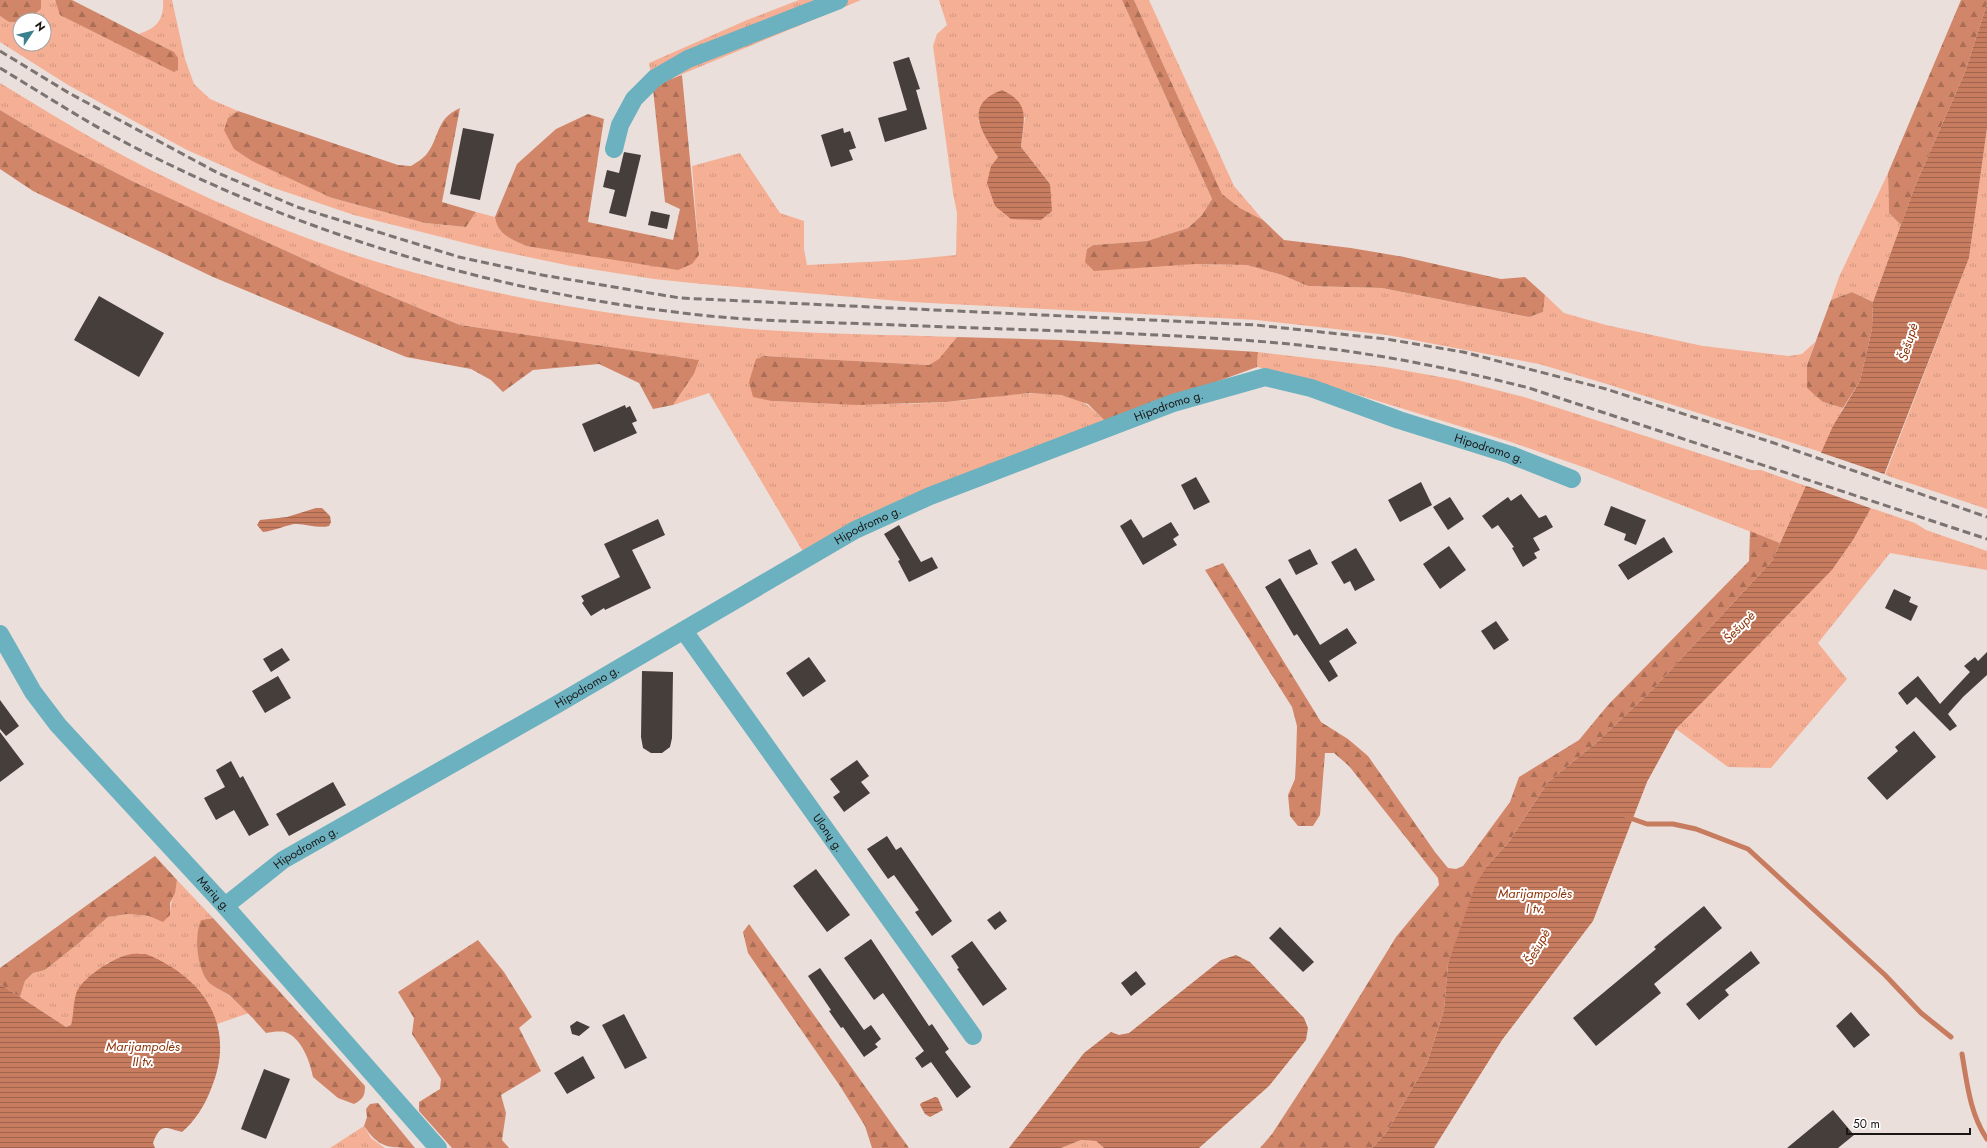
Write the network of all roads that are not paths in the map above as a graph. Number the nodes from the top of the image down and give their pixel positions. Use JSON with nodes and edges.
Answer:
{"nodes":[{"id":1,"x":840,"y":0,"type":"edge"},
{"id":2,"x":614,"y":150,"type":"dead end"},
{"id":3,"x":1572,"y":479,"type":"dead end"},
{"id":4,"x":684,"y":631,"type":"junction"},
{"id":5,"x":0,"y":634,"type":"edge"},
{"id":6,"x":225,"y":906,"type":"junction"},
{"id":7,"x":972,"y":1036,"type":"dead end"},
{"id":8,"x":438,"y":1148,"type":"edge"}],
"edges":[{"from":1,"to":2,"type":"street"},
{"from":3,"to":4,"type":"street","name":"Hipodromo g."},
{"from":4,"to":6,"type":"street","name":"Hipodromo g."},
{"from":4,"to":7,"type":"street","name":"Ulonų g."},
{"from":5,"to":6,"type":"street","name":"Marių g."},
{"from":6,"to":8,"type":"street","name":"Marių g."}]}
